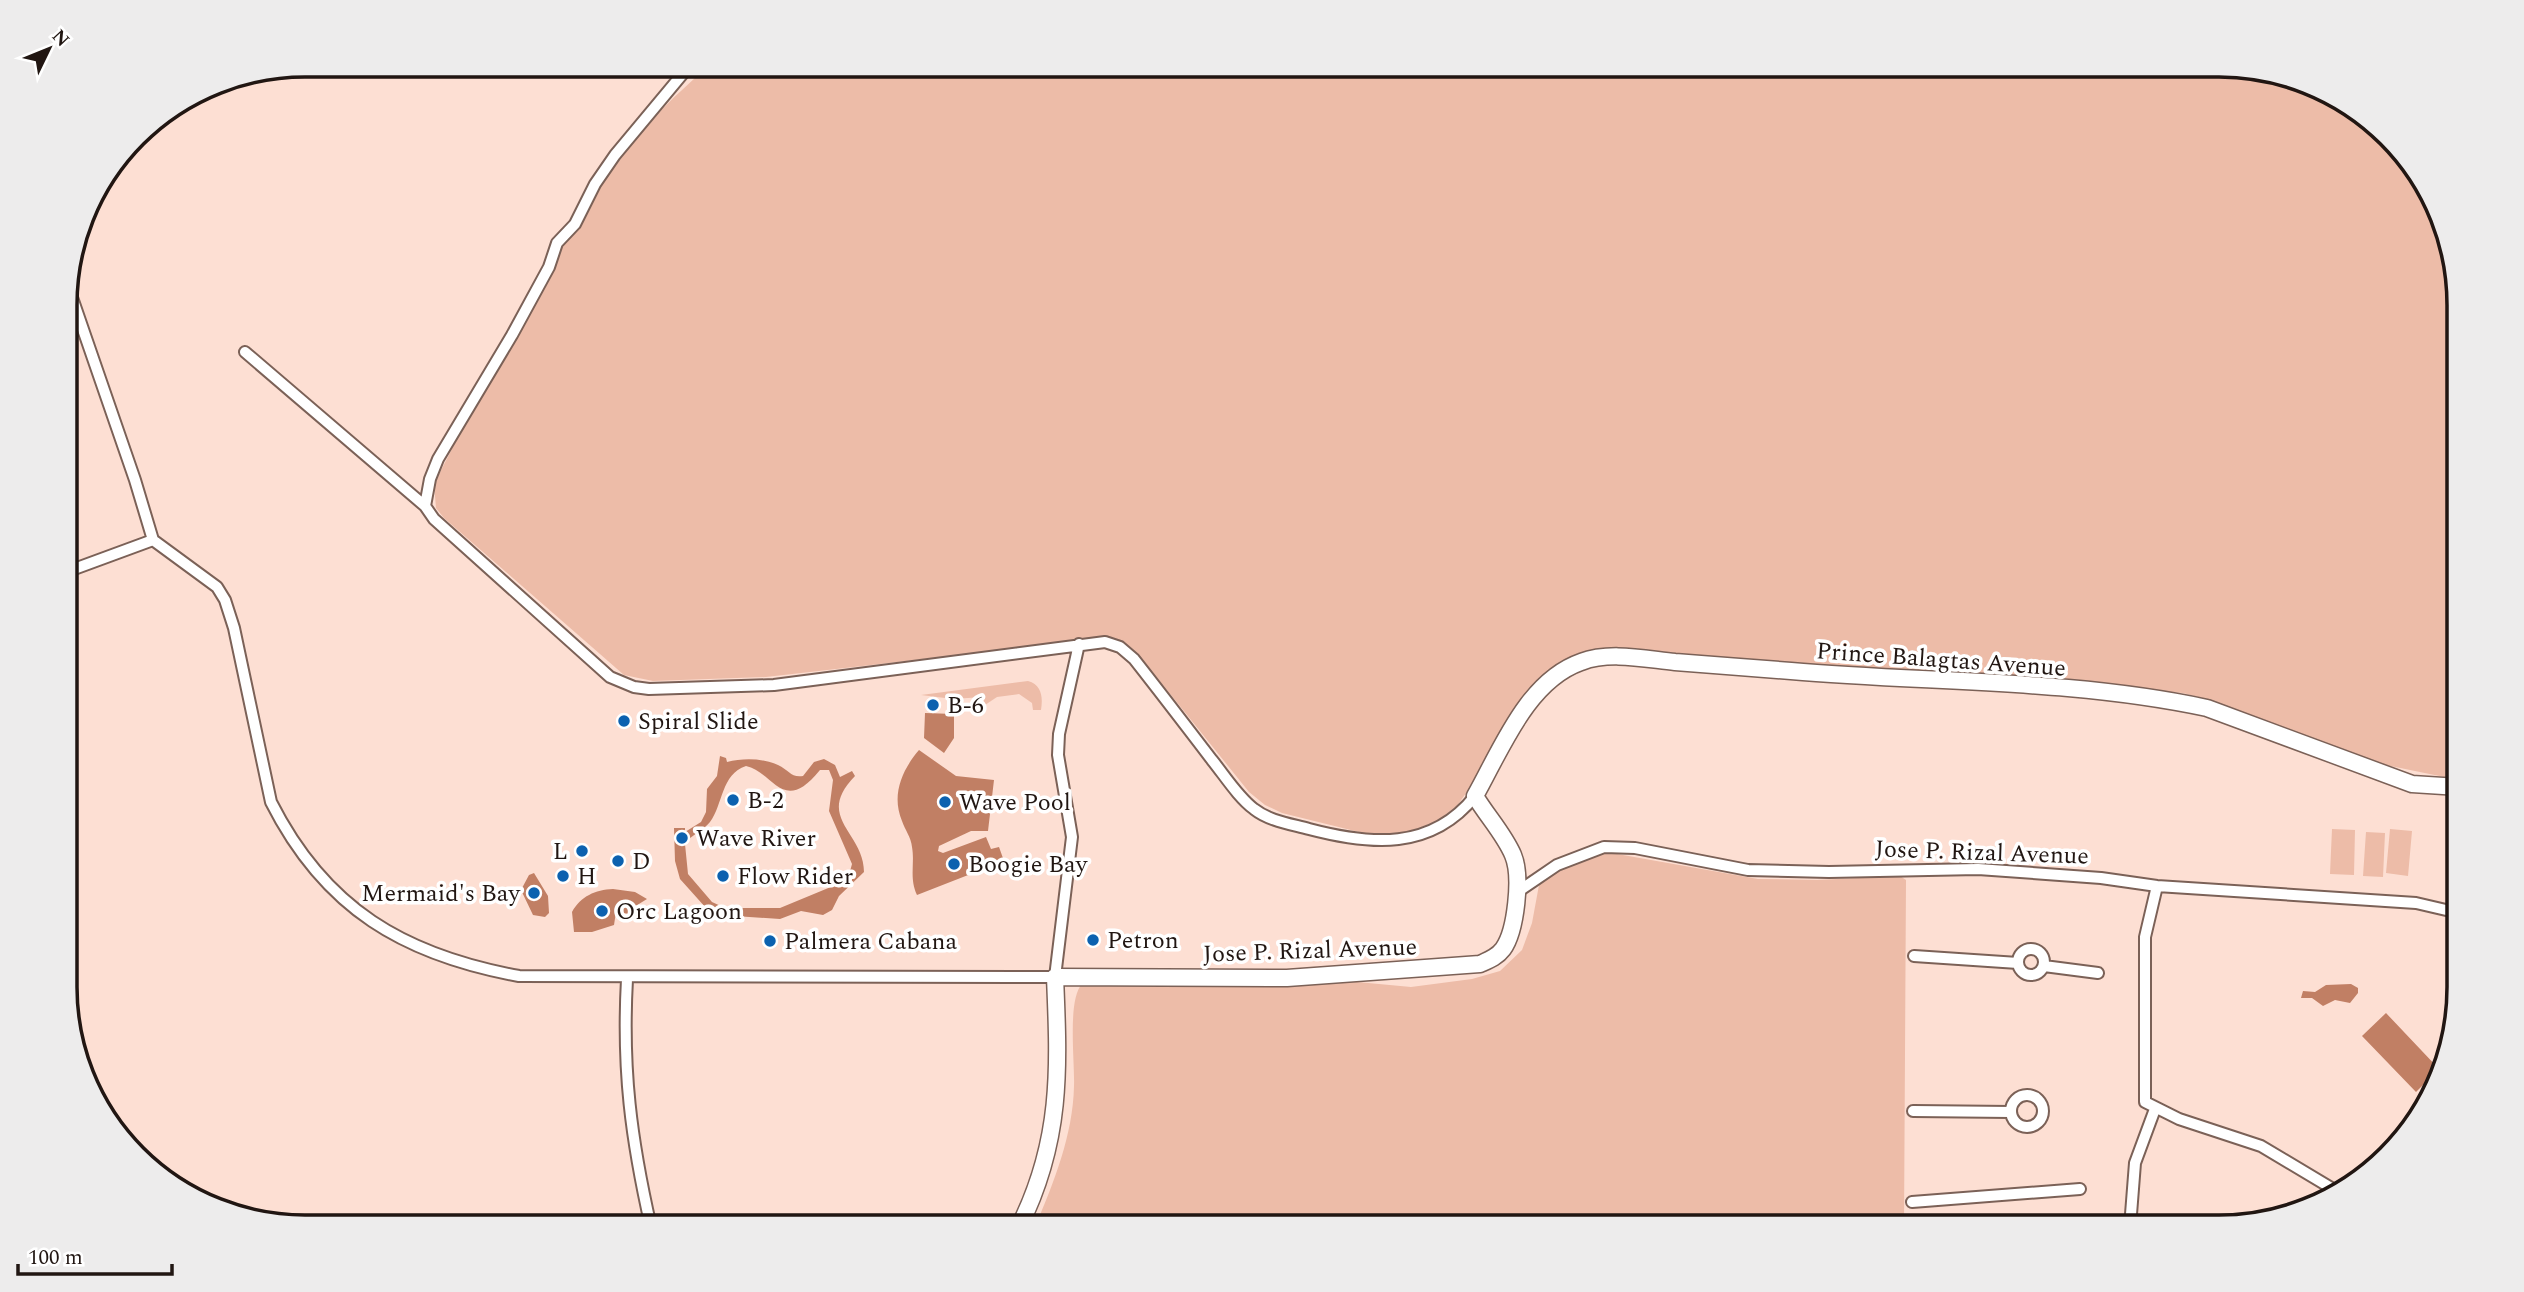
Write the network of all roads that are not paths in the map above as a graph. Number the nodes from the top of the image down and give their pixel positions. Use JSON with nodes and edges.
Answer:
{"nodes":[{"id":1,"x":680,"y":77,"type":"edge"},
{"id":2,"x":77,"y":312,"type":"edge"},
{"id":3,"x":245,"y":352,"type":"dead end"},
{"id":4,"x":425,"y":506,"type":"junction"},
{"id":5,"x":153,"y":540,"type":"junction"},
{"id":6,"x":77,"y":568,"type":"edge"},
{"id":7,"x":1079,"y":644,"type":"junction"},
{"id":8,"x":2447,"y":787,"type":"edge"},
{"id":9,"x":1475,"y":796,"type":"junction"},
{"id":10,"x":2157,"y":886,"type":"junction"},
{"id":11,"x":1516,"y":893,"type":"junction"},
{"id":12,"x":2447,"y":910,"type":"edge"},
{"id":13,"x":1914,"y":956,"type":"dead end"},
{"id":14,"x":2018,"y":963,"type":"junction"},
{"id":15,"x":2044,"y":966,"type":"junction"},
{"id":16,"x":2098,"y":973,"type":"dead end"},
{"id":17,"x":1055,"y":977,"type":"junction"},
{"id":18,"x":627,"y":979,"type":"junction"},
{"id":19,"x":2155,"y":1109,"type":"junction"},
{"id":20,"x":1913,"y":1111,"type":"dead end"},
{"id":21,"x":2011,"y":1112,"type":"dead end"},
{"id":22,"x":2329,"y":1187,"type":"edge"},
{"id":23,"x":2080,"y":1189,"type":"dead end"},
{"id":24,"x":1912,"y":1202,"type":"dead end"},
{"id":25,"x":648,"y":1215,"type":"edge"},
{"id":26,"x":1024,"y":1215,"type":"edge"},
{"id":27,"x":2131,"y":1215,"type":"edge"}],
"edges":[{"from":1,"to":4,"type":"street"},
{"from":2,"to":5,"type":"street"},
{"from":3,"to":4,"type":"street"},
{"from":4,"to":7,"type":"street"},
{"from":5,"to":6,"type":"street"},
{"from":5,"to":18,"type":"street"},
{"from":7,"to":9,"type":"street"},
{"from":7,"to":17,"type":"street"},
{"from":8,"to":9,"type":"main road","name":"Prince Balagtas Avenue"},
{"from":9,"to":11,"type":"main road","name":"Jose P. Rizal Avenue"},
{"from":10,"to":11,"type":"street","name":"Jose P. Rizal Avenue"},
{"from":10,"to":12,"type":"street","name":"Jose P. Rizal Avenue"},
{"from":10,"to":19,"type":"street"},
{"from":11,"to":17,"type":"main road","name":"Jose P. Rizal Avenue"},
{"from":13,"to":14,"type":"street"},
{"from":14,"to":15,"type":"street"},
{"from":14,"to":15,"type":"street"},
{"from":15,"to":16,"type":"street"},
{"from":17,"to":18,"type":"street"},
{"from":17,"to":26,"type":"main road"},
{"from":18,"to":25,"type":"street"},
{"from":19,"to":22,"type":"street"},
{"from":19,"to":27,"type":"street"},
{"from":20,"to":21,"type":"street"},
{"from":23,"to":24,"type":"street"}]}
